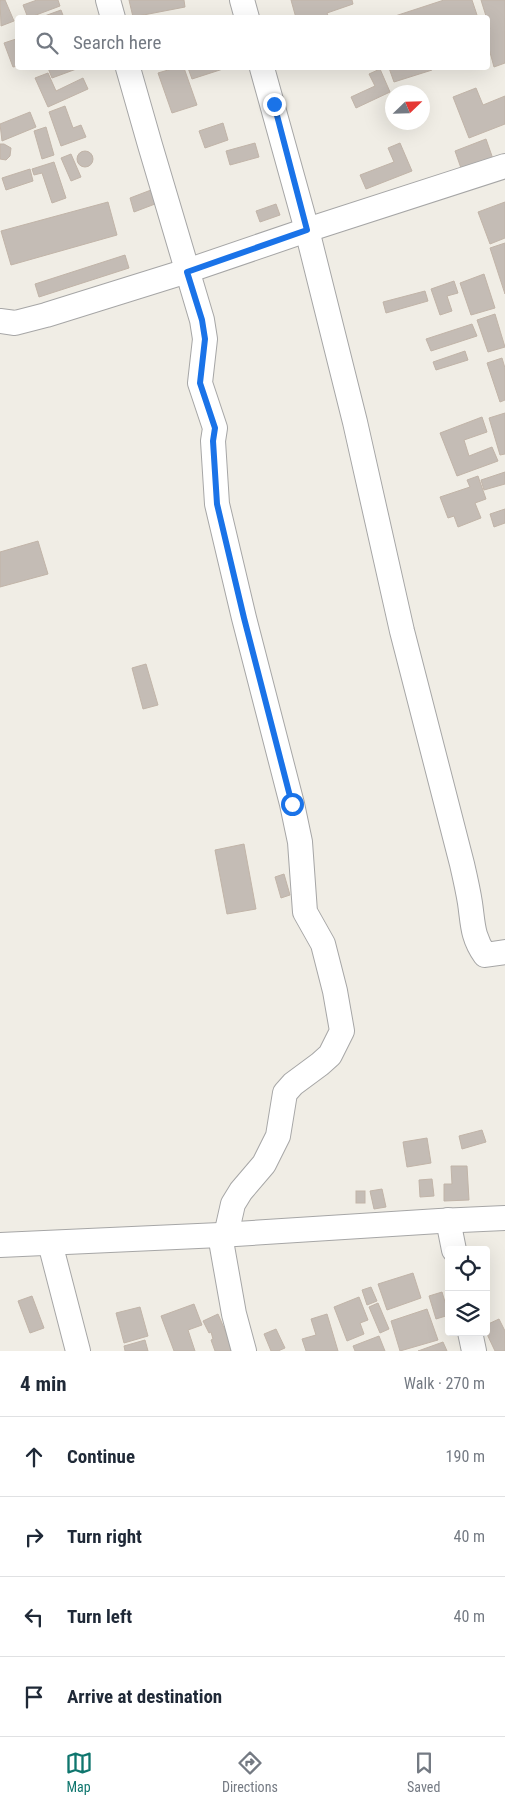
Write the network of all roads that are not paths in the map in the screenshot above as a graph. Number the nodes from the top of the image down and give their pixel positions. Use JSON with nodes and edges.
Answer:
{"nodes":[{"id":1,"x":108,"y":0,"type":"edge"},
{"id":2,"x":242,"y":0,"type":"edge"},
{"id":3,"x":112,"y":15,"type":"edge"},
{"id":4,"x":246,"y":15,"type":"edge"},
{"id":5,"x":129,"y":70,"type":"edge"},
{"id":6,"x":263,"y":70,"type":"edge"},
{"id":7,"x":505,"y":166,"type":"edge"},
{"id":8,"x":307,"y":230,"type":"junction"},
{"id":9,"x":187,"y":272,"type":"junction"},
{"id":10,"x":0,"y":321,"type":"edge"},
{"id":11,"x":505,"y":952,"type":"edge"},
{"id":12,"x":505,"y":1218,"type":"edge"},
{"id":13,"x":448,"y":1220,"type":"junction"},
{"id":14,"x":223,"y":1235,"type":"junction"},
{"id":15,"x":50,"y":1243,"type":"junction"},
{"id":16,"x":0,"y":1245,"type":"edge"},
{"id":17,"x":453,"y":1246,"type":"edge"},
{"id":18,"x":471,"y":1336,"type":"edge"},
{"id":19,"x":78,"y":1351,"type":"edge"},
{"id":20,"x":244,"y":1351,"type":"edge"},
{"id":21,"x":474,"y":1351,"type":"edge"}],
"edges":[{"from":1,"to":3,"type":"street"},
{"from":2,"to":4,"type":"street"},
{"from":5,"to":9,"type":"street"},
{"from":6,"to":8,"type":"street"},
{"from":7,"to":8,"type":"street"},
{"from":8,"to":9,"type":"street"},
{"from":8,"to":11,"type":"street"},
{"from":9,"to":10,"type":"street"},
{"from":9,"to":14,"type":"street"},
{"from":12,"to":13,"type":"street"},
{"from":13,"to":14,"type":"street"},
{"from":13,"to":17,"type":"street"},
{"from":14,"to":15,"type":"street"},
{"from":14,"to":20,"type":"street"},
{"from":15,"to":16,"type":"street"},
{"from":15,"to":19,"type":"street"},
{"from":18,"to":21,"type":"street"}]}
